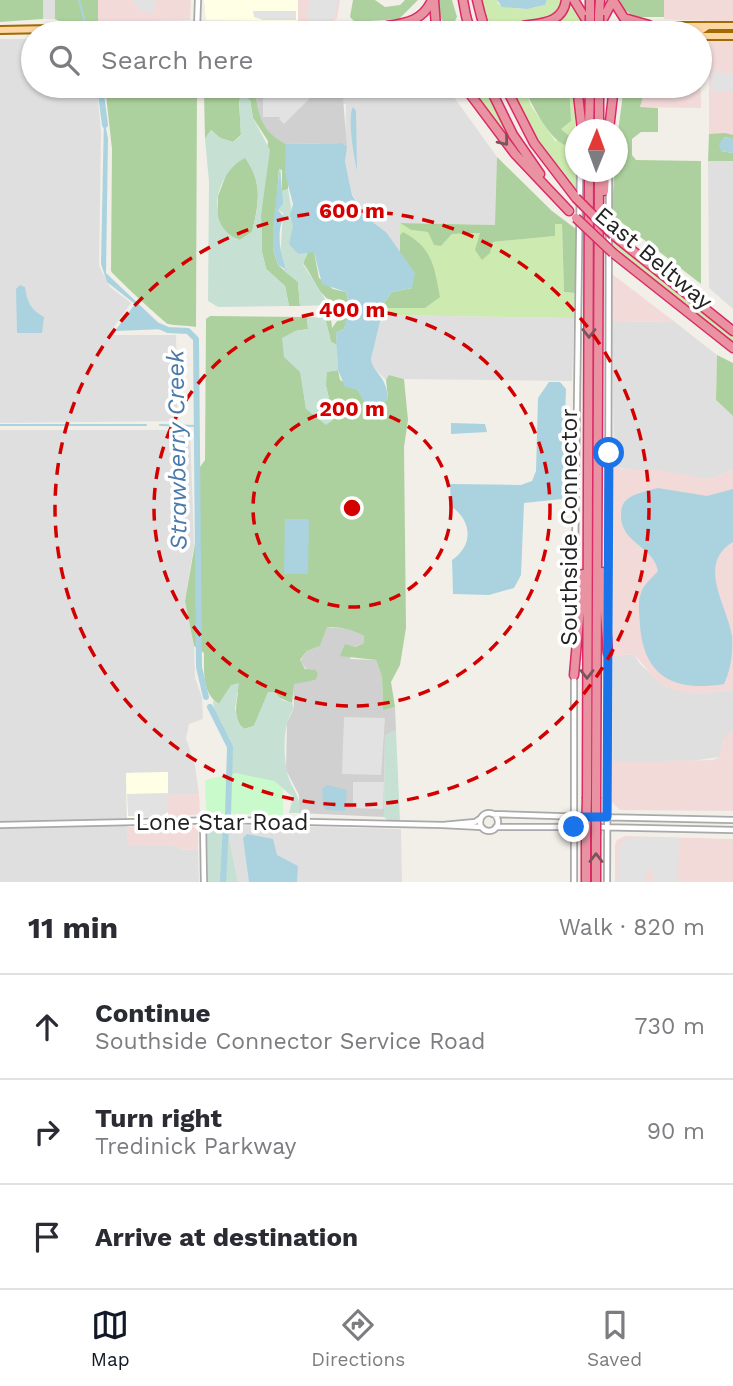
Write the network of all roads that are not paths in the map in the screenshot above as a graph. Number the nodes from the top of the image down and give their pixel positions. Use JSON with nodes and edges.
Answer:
{"nodes":[{"id":1,"x":198,"y":0,"type":"edge"},
{"id":2,"x":433,"y":0,"type":"edge"},
{"id":3,"x":463,"y":0,"type":"edge"},
{"id":4,"x":477,"y":0,"type":"edge"},
{"id":5,"x":566,"y":0,"type":"edge"},
{"id":6,"x":574,"y":0,"type":"edge"},
{"id":7,"x":590,"y":0,"type":"edge"},
{"id":8,"x":600,"y":0,"type":"edge"},
{"id":9,"x":614,"y":0,"type":"edge"},
{"id":10,"x":595,"y":15,"type":"junction"},
{"id":11,"x":197,"y":21,"type":"edge"},
{"id":12,"x":412,"y":21,"type":"edge"},
{"id":13,"x":440,"y":21,"type":"edge"},
{"id":14,"x":467,"y":21,"type":"edge"},
{"id":15,"x":482,"y":21,"type":"edge"},
{"id":16,"x":549,"y":21,"type":"edge"},
{"id":17,"x":589,"y":21,"type":"edge"},
{"id":18,"x":595,"y":21,"type":"edge"},
{"id":19,"x":604,"y":21,"type":"edge"},
{"id":20,"x":633,"y":21,"type":"edge"},
{"id":21,"x":712,"y":26,"type":"edge"},
{"id":22,"x":733,"y":27,"type":"edge"},
{"id":23,"x":0,"y":30,"type":"edge"},
{"id":24,"x":21,"y":30,"type":"edge"},
{"id":25,"x":712,"y":30,"type":"edge"},
{"id":26,"x":712,"y":36,"type":"edge"},
{"id":27,"x":733,"y":36,"type":"edge"},
{"id":28,"x":473,"y":98,"type":"edge"},
{"id":29,"x":496,"y":98,"type":"edge"},
{"id":30,"x":511,"y":98,"type":"edge"},
{"id":31,"x":578,"y":98,"type":"edge"},
{"id":32,"x":590,"y":98,"type":"edge"},
{"id":33,"x":599,"y":98,"type":"edge"},
{"id":34,"x":613,"y":98,"type":"edge"},
{"id":35,"x":579,"y":119,"type":"edge"},
{"id":36,"x":589,"y":119,"type":"edge"},
{"id":37,"x":599,"y":119,"type":"edge"},
{"id":38,"x":611,"y":119,"type":"edge"},
{"id":39,"x":580,"y":182,"type":"edge"},
{"id":40,"x":588,"y":182,"type":"edge"},
{"id":41,"x":599,"y":182,"type":"edge"},
{"id":42,"x":607,"y":182,"type":"edge"},
{"id":43,"x":608,"y":182,"type":"edge"},
{"id":44,"x":573,"y":214,"type":"junction"},
{"id":45,"x":599,"y":249,"type":"junction"},
{"id":46,"x":733,"y":331,"type":"edge"},
{"id":47,"x":733,"y":348,"type":"edge"},
{"id":48,"x":598,"y":402,"type":"junction"},
{"id":49,"x":587,"y":533,"type":"junction"},
{"id":50,"x":608,"y":653,"type":"junction"},
{"id":51,"x":574,"y":675,"type":"junction"},
{"id":52,"x":592,"y":797,"type":"junction"},
{"id":53,"x":492,"y":814,"type":"junction"},
{"id":54,"x":574,"y":817,"type":"junction"},
{"id":55,"x":607,"y":817,"type":"junction"},
{"id":56,"x":481,"y":818,"type":"junction"},
{"id":57,"x":733,"y":820,"type":"edge"},
{"id":58,"x":203,"y":822,"type":"junction"},
{"id":59,"x":0,"y":825,"type":"edge"},
{"id":60,"x":443,"y":825,"type":"junction"},
{"id":61,"x":481,"y":827,"type":"junction"},
{"id":62,"x":496,"y":827,"type":"junction"},
{"id":63,"x":574,"y":827,"type":"junction"},
{"id":64,"x":607,"y":827,"type":"junction"},
{"id":65,"x":733,"y":830,"type":"edge"},
{"id":66,"x":204,"y":882,"type":"edge"},
{"id":67,"x":574,"y":882,"type":"edge"},
{"id":68,"x":586,"y":882,"type":"edge"},
{"id":69,"x":596,"y":882,"type":"edge"},
{"id":70,"x":607,"y":882,"type":"edge"}],
"edges":[{"from":1,"to":11,"type":"street"},
{"from":2,"to":12,"type":"highway"},
{"from":2,"to":13,"type":"highway"},
{"from":3,"to":14,"type":"highway","bridge":true},
{"from":4,"to":15,"type":"highway","bridge":true},
{"from":5,"to":16,"type":"highway"},
{"from":6,"to":17,"type":"highway"},
{"from":7,"to":10,"type":"highway"},
{"from":8,"to":10,"type":"highway"},
{"from":9,"to":19,"type":"highway"},
{"from":9,"to":20,"type":"highway"},
{"from":10,"to":18,"type":"highway","bridge":true},
{"from":21,"to":22,"type":"main road"},
{"from":22,"to":25,"type":"main road"},
{"from":23,"to":24,"type":"main road"},
{"from":26,"to":27,"type":"main road"},
{"from":28,"to":44,"type":"highway","one_way":true},
{"from":29,"to":44,"type":"highway","name":"East Beltway"},
{"from":30,"to":46,"type":"highway","name":"East Beltway","bridge":true},
{"from":31,"to":35,"type":"highway"},
{"from":32,"to":36,"type":"highway"},
{"from":33,"to":37,"type":"highway"},
{"from":34,"to":38,"type":"highway"},
{"from":39,"to":51,"type":"street","name":"Southside Connector"},
{"from":40,"to":49,"type":"highway","name":"Southside Connector","one_way":true},
{"from":41,"to":45,"type":"highway","name":"Southside Connector"},
{"from":42,"to":45,"type":"highway"},
{"from":43,"to":50,"type":"street"},
{"from":44,"to":47,"type":"highway","name":"East Beltway","bridge":true},
{"from":45,"to":48,"type":"highway","name":"Southside Connector"},
{"from":48,"to":50,"type":"highway"},
{"from":48,"to":52,"type":"highway","name":"Southside Connector"},
{"from":49,"to":51,"type":"highway"},
{"from":49,"to":52,"type":"highway","name":"Southside Connector","one_way":true},
{"from":50,"to":55,"type":"street"},
{"from":51,"to":54,"type":"street","name":"Southside Connector"},
{"from":52,"to":68,"type":"highway","name":"Southside Connector","bridge":true},
{"from":69,"to":52,"type":"highway","name":"Southside Connector","one_way":true,"bridge":true},
{"from":53,"to":54,"type":"street"},
{"from":53,"to":56,"type":"street"},
{"from":53,"to":62,"type":"street"},
{"from":54,"to":55,"type":"street"},
{"from":54,"to":63,"type":"street","name":"Southside Connector"},
{"from":55,"to":57,"type":"street"},
{"from":55,"to":64,"type":"street"},
{"from":56,"to":60,"type":"street","name":"Lone Star Road"},
{"from":56,"to":61,"type":"street"},
{"from":58,"to":59,"type":"street","name":"Lone Star Road"},
{"from":58,"to":60,"type":"street","name":"Lone Star Road"},
{"from":58,"to":66,"type":"street"},
{"from":60,"to":61,"type":"street","name":"Lone Star Road"},
{"from":61,"to":62,"type":"street"},
{"from":62,"to":63,"type":"street"},
{"from":63,"to":64,"type":"street"},
{"from":63,"to":67,"type":"street","name":"Southside Connector"},
{"from":64,"to":65,"type":"street"},
{"from":64,"to":70,"type":"street"}]}
